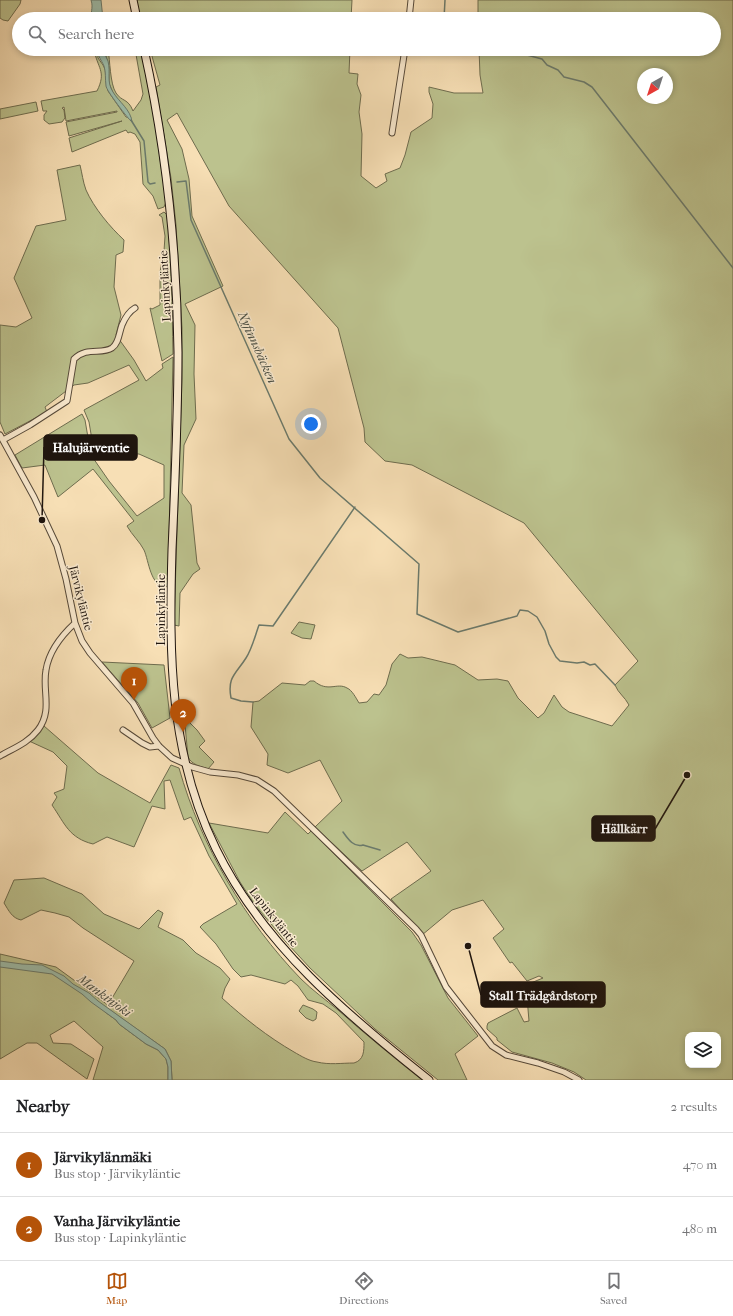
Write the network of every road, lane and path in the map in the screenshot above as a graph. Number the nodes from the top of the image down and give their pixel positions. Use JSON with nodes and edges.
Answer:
{"nodes":[{"id":1,"x":133,"y":0,"type":"edge"},
{"id":2,"x":411,"y":0,"type":"edge"},
{"id":3,"x":136,"y":12,"type":"edge"},
{"id":4,"x":410,"y":12,"type":"edge"},
{"id":5,"x":145,"y":56,"type":"edge"},
{"id":6,"x":404,"y":56,"type":"edge"},
{"id":7,"x":392,"y":133,"type":"dead end"},
{"id":8,"x":134,"y":308,"type":"dead end"},
{"id":9,"x":1,"y":438,"type":"edge"},
{"id":10,"x":75,"y":623,"type":"junction"},
{"id":11,"x":123,"y":730,"type":"dead end"},
{"id":12,"x":159,"y":746,"type":"junction"},
{"id":13,"x":0,"y":756,"type":"edge"},
{"id":14,"x":185,"y":764,"type":"junction"},
{"id":15,"x":429,"y":1080,"type":"edge"},
{"id":16,"x":579,"y":1080,"type":"edge"}],
"edges":[{"from":1,"to":3,"type":"main road"},
{"from":2,"to":4,"type":"street"},
{"from":5,"to":14,"type":"main road","name":"Lapinkyläntie"},
{"from":6,"to":7,"type":"street"},
{"from":8,"to":9,"type":"street"},
{"from":9,"to":10,"type":"street","name":"Järvikyläntie"},
{"from":10,"to":12,"type":"street","name":"Järvikyläntie"},
{"from":10,"to":13,"type":"street"},
{"from":11,"to":12,"type":"street"},
{"from":12,"to":14,"type":"street","name":"Järvikyläntie"},
{"from":14,"to":15,"type":"main road","name":"Lapinkyläntie"},
{"from":14,"to":16,"type":"street","name":"Järvikyläntie"}]}
